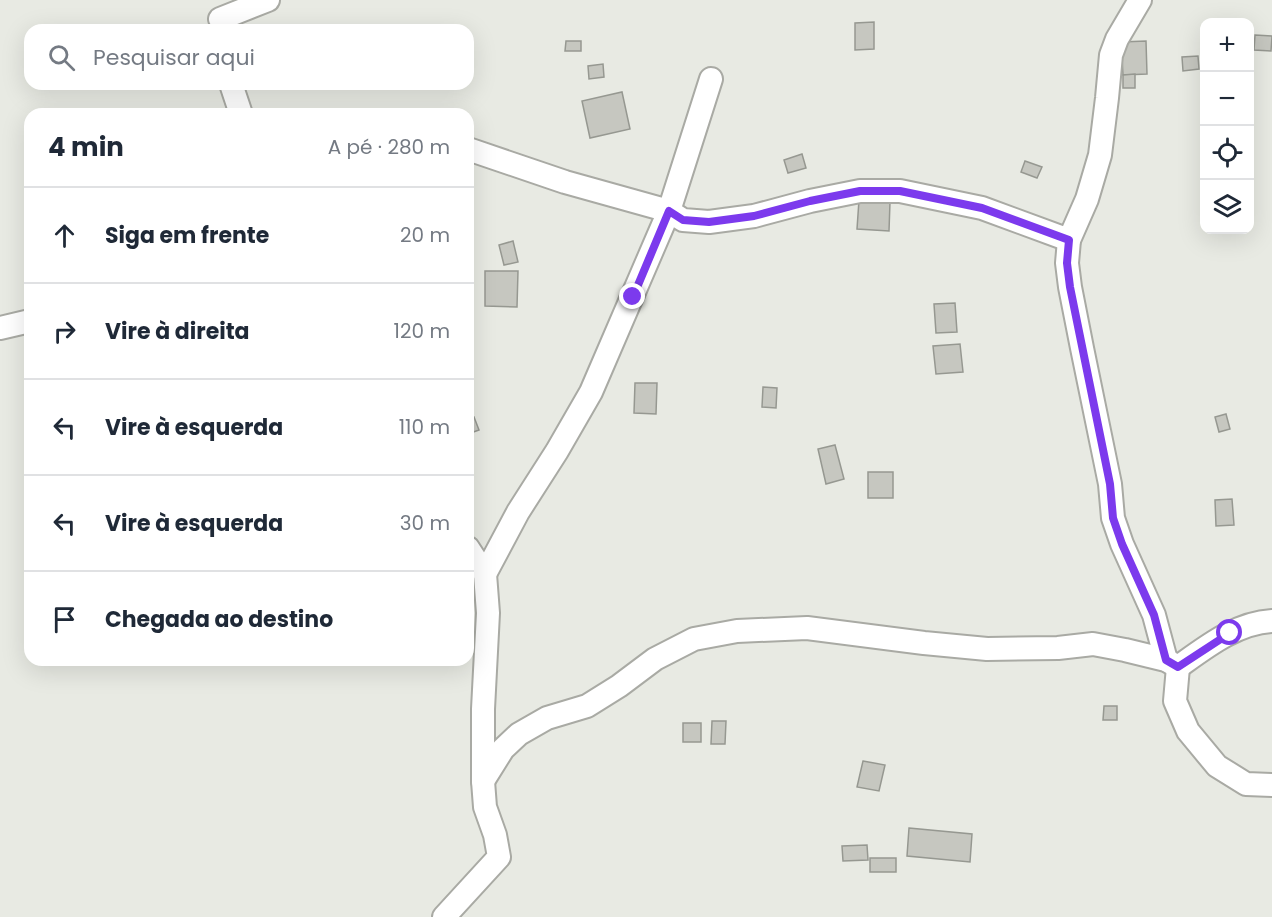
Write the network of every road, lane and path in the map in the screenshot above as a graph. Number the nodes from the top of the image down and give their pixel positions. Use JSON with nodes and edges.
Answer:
{"nodes":[{"id":1,"x":268,"y":0,"type":"edge"},
{"id":2,"x":1140,"y":0,"type":"edge"},
{"id":3,"x":220,"y":16,"type":"edge"},
{"id":4,"x":711,"y":79,"type":"dead end"},
{"id":5,"x":233,"y":90,"type":"edge"},
{"id":6,"x":239,"y":108,"type":"edge"},
{"id":7,"x":474,"y":151,"type":"edge"},
{"id":8,"x":669,"y":211,"type":"junction"},
{"id":9,"x":1069,"y":240,"type":"junction"},
{"id":10,"x":24,"y":322,"type":"edge"},
{"id":11,"x":0,"y":328,"type":"edge"},
{"id":12,"x":474,"y":557,"type":"edge"},
{"id":13,"x":485,"y":574,"type":"junction"},
{"id":14,"x":1272,"y":621,"type":"edge"},
{"id":15,"x":1172,"y":664,"type":"junction"},
{"id":16,"x":483,"y":781,"type":"junction"},
{"id":17,"x":1272,"y":785,"type":"edge"},
{"id":18,"x":444,"y":917,"type":"edge"}],
"edges":[{"from":1,"to":3,"type":"street"},
{"from":2,"to":9,"type":"street"},
{"from":4,"to":8,"type":"street"},
{"from":5,"to":6,"type":"street"},
{"from":7,"to":8,"type":"street"},
{"from":8,"to":9,"type":"street"},
{"from":8,"to":13,"type":"street"},
{"from":9,"to":15,"type":"street"},
{"from":10,"to":11,"type":"street"},
{"from":12,"to":13,"type":"street"},
{"from":13,"to":16,"type":"street"},
{"from":14,"to":15,"type":"street"},
{"from":15,"to":16,"type":"street"},
{"from":15,"to":17,"type":"street"},
{"from":16,"to":18,"type":"street"}]}
